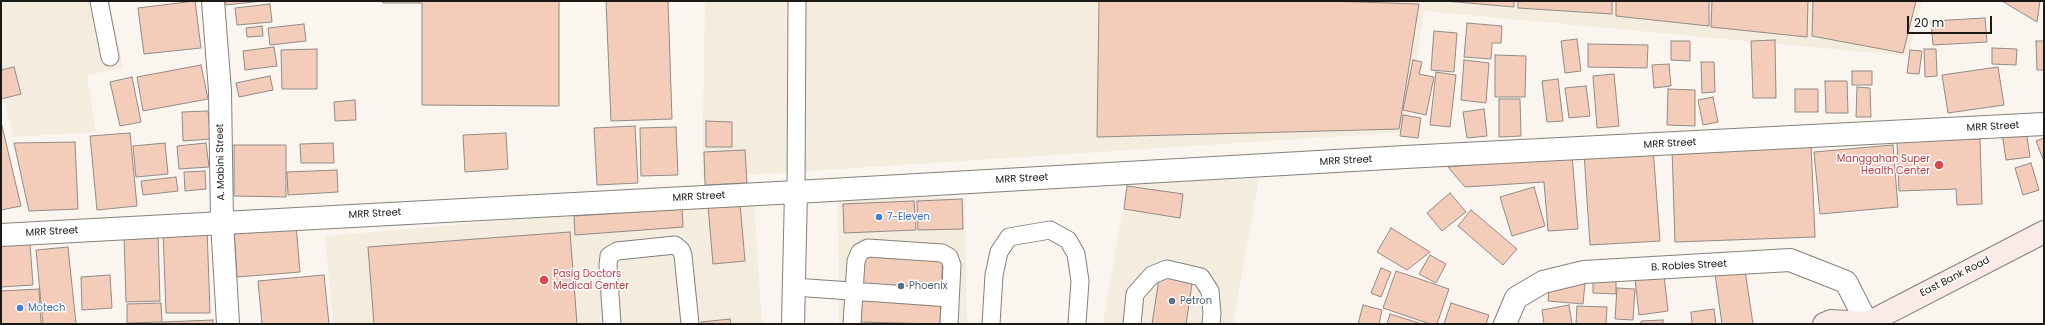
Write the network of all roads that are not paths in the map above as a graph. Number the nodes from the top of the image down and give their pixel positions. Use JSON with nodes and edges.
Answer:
{"nodes":[{"id":1,"x":99,"y":1,"type":"edge"},
{"id":2,"x":213,"y":1,"type":"edge"},
{"id":3,"x":797,"y":1,"type":"edge"},
{"id":4,"x":110,"y":58,"type":"dead end"},
{"id":5,"x":2044,"y":124,"type":"edge"},
{"id":6,"x":796,"y":192,"type":"junction"},
{"id":7,"x":222,"y":222,"type":"junction"},
{"id":8,"x":2044,"y":232,"type":"edge"},
{"id":9,"x":1,"y":235,"type":"edge"},
{"id":10,"x":794,"y":287,"type":"junction"},
{"id":11,"x":854,"y":291,"type":"junction"},
{"id":12,"x":950,"y":298,"type":"junction"},
{"id":13,"x":1866,"y":323,"type":"edge"},
{"id":14,"x":228,"y":324,"type":"edge"},
{"id":15,"x":612,"y":324,"type":"edge"},
{"id":16,"x":690,"y":324,"type":"edge"},
{"id":17,"x":794,"y":324,"type":"edge"},
{"id":18,"x":852,"y":324,"type":"edge"},
{"id":19,"x":949,"y":324,"type":"edge"},
{"id":20,"x":991,"y":324,"type":"edge"},
{"id":21,"x":1077,"y":324,"type":"edge"},
{"id":22,"x":1132,"y":324,"type":"edge"},
{"id":23,"x":1210,"y":324,"type":"edge"},
{"id":24,"x":1505,"y":324,"type":"edge"},
{"id":25,"x":1824,"y":324,"type":"edge"}],
"edges":[{"from":1,"to":4,"type":"lane"},
{"from":2,"to":7,"type":"street","name":"A. Mabini Street"},
{"from":3,"to":6,"type":"lane"},
{"from":5,"to":6,"type":"street","name":"MRR Street"},
{"from":6,"to":7,"type":"street","name":"MRR Street"},
{"from":6,"to":10,"type":"street"},
{"from":7,"to":9,"type":"street","name":"MRR Street"},
{"from":7,"to":14,"type":"street","name":"A. Mabini Street"},
{"from":8,"to":13,"type":"main road","name":"East Bank Road"},
{"from":10,"to":11,"type":"lane"},
{"from":10,"to":17,"type":"street"},
{"from":11,"to":12,"type":"lane"},
{"from":11,"to":12,"type":"lane"},
{"from":11,"to":18,"type":"lane"},
{"from":12,"to":19,"type":"lane"},
{"from":13,"to":24,"type":"street","name":"B. Robles Street"},
{"from":13,"to":25,"type":"main road"},
{"from":15,"to":16,"type":"lane"},
{"from":20,"to":21,"type":"lane"},
{"from":22,"to":23,"type":"lane"}]}
